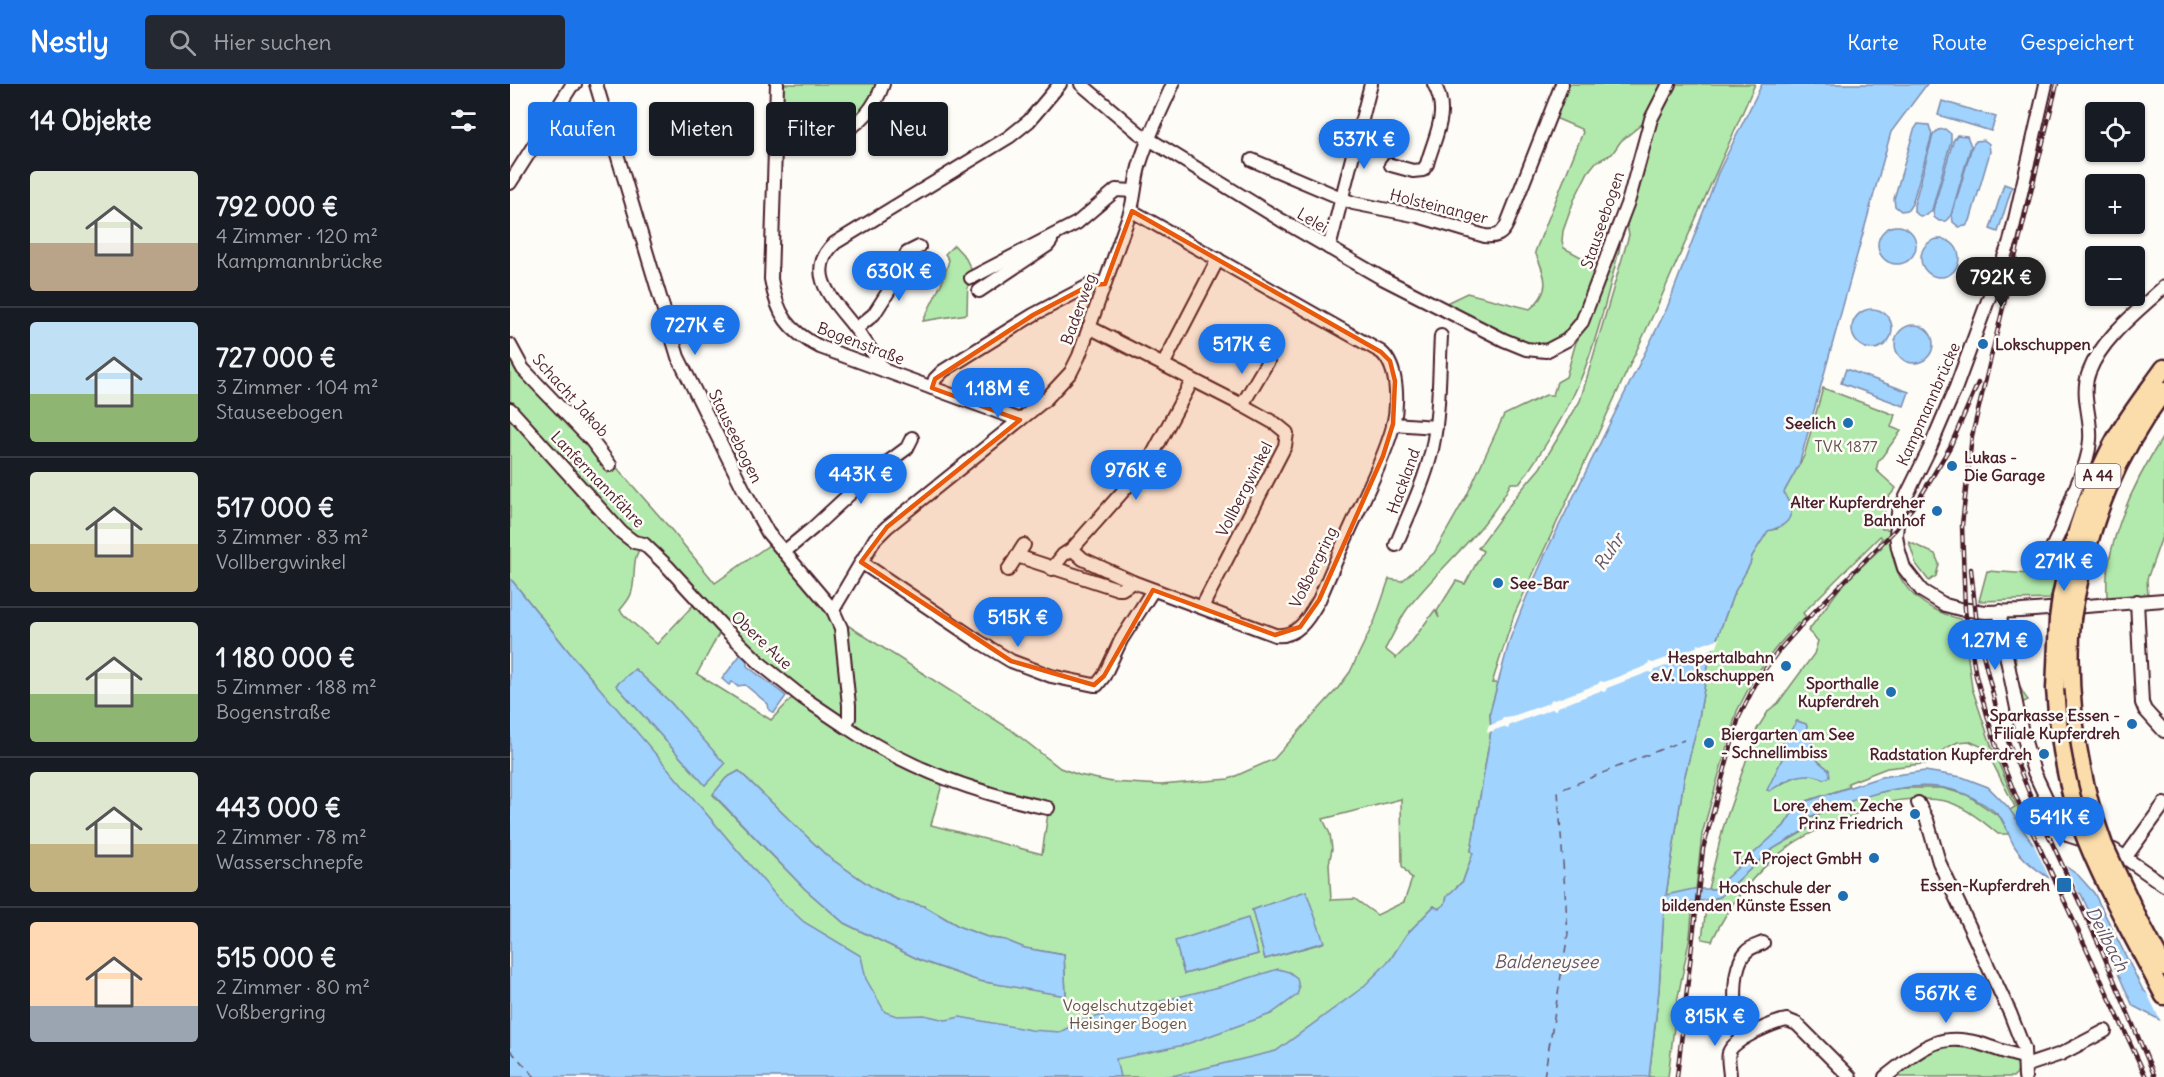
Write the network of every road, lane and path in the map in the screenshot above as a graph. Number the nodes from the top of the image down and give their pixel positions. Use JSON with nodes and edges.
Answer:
{"nodes":[{"id":1,"x":575,"y":84,"type":"edge"},
{"id":2,"x":596,"y":84,"type":"edge"},
{"id":3,"x":777,"y":84,"type":"edge"},
{"id":4,"x":883,"y":84,"type":"edge"},
{"id":5,"x":1060,"y":84,"type":"edge"},
{"id":6,"x":1081,"y":84,"type":"edge"},
{"id":7,"x":1173,"y":84,"type":"edge"},
{"id":8,"x":1371,"y":84,"type":"edge"},
{"id":9,"x":1434,"y":84,"type":"edge"},
{"id":10,"x":1562,"y":84,"type":"edge"},
{"id":11,"x":1669,"y":84,"type":"edge"},
{"id":12,"x":2046,"y":84,"type":"edge"},
{"id":13,"x":776,"y":102,"type":"edge"},
{"id":14,"x":856,"y":121,"type":"edge"},
{"id":15,"x":1149,"y":138,"type":"junction"},
{"id":16,"x":774,"y":156,"type":"edge"},
{"id":17,"x":1252,"y":160,"type":"dead end"},
{"id":18,"x":1391,"y":165,"type":"dead end"},
{"id":19,"x":510,"y":183,"type":"edge"},
{"id":20,"x":1133,"y":191,"type":"junction"},
{"id":21,"x":1341,"y":199,"type":"junction"},
{"id":22,"x":1132,"y":211,"type":"junction"},
{"id":23,"x":1050,"y":236,"type":"junction"},
{"id":24,"x":919,"y":247,"type":"dead end"},
{"id":25,"x":1329,"y":248,"type":"junction"},
{"id":26,"x":1218,"y":259,"type":"junction"},
{"id":27,"x":971,"y":278,"type":"dead end"},
{"id":28,"x":1105,"y":284,"type":"junction"},
{"id":29,"x":2164,"y":287,"type":"edge"},
{"id":30,"x":979,"y":291,"type":"dead end"},
{"id":31,"x":1089,"y":327,"type":"junction"},
{"id":32,"x":856,"y":329,"type":"junction"},
{"id":33,"x":1441,"y":336,"type":"dead end"},
{"id":34,"x":510,"y":345,"type":"edge"},
{"id":35,"x":1546,"y":351,"type":"joint"},
{"id":36,"x":1268,"y":361,"type":"dead end"},
{"id":37,"x":1163,"y":365,"type":"junction"},
{"id":38,"x":2164,"y":368,"type":"edge"},
{"id":39,"x":885,"y":371,"type":"junction"},
{"id":40,"x":1192,"y":381,"type":"junction"},
{"id":41,"x":932,"y":387,"type":"junction"},
{"id":42,"x":2164,"y":391,"type":"edge"},
{"id":43,"x":1242,"y":405,"type":"junction"},
{"id":44,"x":510,"y":409,"type":"edge"},
{"id":45,"x":1020,"y":420,"type":"junction"},
{"id":46,"x":1393,"y":423,"type":"junction"},
{"id":47,"x":1436,"y":428,"type":"junction"},
{"id":48,"x":912,"y":438,"type":"dead end"},
{"id":49,"x":610,"y":465,"type":"dead end"},
{"id":50,"x":1024,"y":545,"type":"dead end"},
{"id":51,"x":1396,"y":545,"type":"dead end"},
{"id":52,"x":1072,"y":549,"type":"junction"},
{"id":53,"x":784,"y":552,"type":"junction"},
{"id":54,"x":1017,"y":556,"type":"junction"},
{"id":55,"x":861,"y":562,"type":"junction"},
{"id":56,"x":667,"y":566,"type":"joint"},
{"id":57,"x":2042,"y":567,"type":"dead end"},
{"id":58,"x":1052,"y":568,"type":"junction"},
{"id":59,"x":1008,"y":570,"type":"dead end"},
{"id":60,"x":1132,"y":582,"type":"junction"},
{"id":61,"x":1153,"y":590,"type":"junction"},
{"id":62,"x":2068,"y":597,"type":"junction"},
{"id":63,"x":2164,"y":600,"type":"edge"},
{"id":64,"x":2137,"y":601,"type":"junction"},
{"id":65,"x":1202,"y":607,"type":"junction"},
{"id":66,"x":833,"y":610,"type":"junction"},
{"id":67,"x":2000,"y":611,"type":"junction"},
{"id":68,"x":2063,"y":689,"type":"junction"},
{"id":69,"x":844,"y":726,"type":"junction"},
{"id":70,"x":2164,"y":731,"type":"edge"},
{"id":71,"x":1918,"y":803,"type":"dead end"},
{"id":72,"x":1048,"y":808,"type":"dead end"},
{"id":73,"x":2163,"y":808,"type":"edge"},
{"id":74,"x":2125,"y":858,"type":"junction"},
{"id":75,"x":2164,"y":885,"type":"edge"},
{"id":76,"x":1763,"y":943,"type":"dead end"},
{"id":77,"x":2164,"y":967,"type":"edge"},
{"id":78,"x":2164,"y":996,"type":"edge"},
{"id":79,"x":2106,"y":1031,"type":"dead end"},
{"id":80,"x":1742,"y":1038,"type":"junction"},
{"id":81,"x":2025,"y":1067,"type":"edge"},
{"id":82,"x":1730,"y":1077,"type":"edge"},
{"id":83,"x":1850,"y":1077,"type":"edge"},
{"id":84,"x":1885,"y":1077,"type":"edge"}],
"edges":[{"from":1,"to":19,"type":"street"},
{"from":2,"to":53,"type":"street","name":"Stauseebogen"},
{"from":3,"to":13,"type":"street","name":"Bogenstraße"},
{"from":4,"to":14,"type":"street"},
{"from":5,"to":32,"type":"street"},
{"from":6,"to":15,"type":"street","name":"Lelei"},
{"from":7,"to":15,"type":"street","name":"Baderweg"},
{"from":8,"to":21,"type":"street"},
{"from":9,"to":18,"type":"street"},
{"from":10,"to":21,"type":"street","name":"Holsteinanger"},
{"from":11,"to":35,"type":"street","name":"Stauseebogen"},
{"from":12,"to":67,"type":"street","name":"Kampmannbrücke"},
{"from":15,"to":20,"type":"street","name":"Baderweg"},
{"from":15,"to":25,"type":"street","name":"Lelei"},
{"from":16,"to":39,"type":"street","name":"Bogenstraße"},
{"from":17,"to":21,"type":"street","name":"Holsteinanger"},
{"from":20,"to":22,"type":"street","name":"Baderweg"},
{"from":20,"to":23,"type":"street"},
{"from":21,"to":25,"type":"street"},
{"from":22,"to":26,"type":"street","name":"Voßbergring"},
{"from":22,"to":28,"type":"street","name":"Baderweg"},
{"from":23,"to":27,"type":"street"},
{"from":23,"to":30,"type":"street"},
{"from":24,"to":32,"type":"street"},
{"from":25,"to":35,"type":"street","name":"Lelei"},
{"from":26,"to":37,"type":"street"},
{"from":26,"to":46,"type":"street","name":"Voßbergring"},
{"from":28,"to":31,"type":"street","name":"Baderweg"},
{"from":28,"to":41,"type":"street"},
{"from":29,"to":57,"type":"street"},
{"from":31,"to":37,"type":"street","name":"Vollbergwinkel"},
{"from":31,"to":45,"type":"street","name":"Baderweg"},
{"from":32,"to":39,"type":"street"},
{"from":33,"to":47,"type":"street","name":"Hackland"},
{"from":34,"to":49,"type":"street","name":"Schacht Jakob"},
{"from":36,"to":43,"type":"street"},
{"from":37,"to":40,"type":"street","name":"Vollbergwinkel"},
{"from":38,"to":62,"type":"highway","number":"A 44"},
{"from":39,"to":41,"type":"street","name":"Bogenstraße"},
{"from":40,"to":43,"type":"street","name":"Vollbergwinkel"},
{"from":40,"to":52,"type":"street"},
{"from":41,"to":45,"type":"street","name":"Bogenstraße"},
{"from":42,"to":62,"type":"highway","number":"A 44"},
{"from":43,"to":65,"type":"street","name":"Vollbergwinkel"},
{"from":44,"to":56,"type":"street","name":"Lanfermannfähre"},
{"from":45,"to":55,"type":"street","name":"Baderweg"},
{"from":46,"to":47,"type":"street","name":"Hackland"},
{"from":46,"to":65,"type":"street","name":"Voßbergring"},
{"from":47,"to":51,"type":"street","name":"Hackland"},
{"from":48,"to":53,"type":"street"},
{"from":50,"to":54,"type":"street"},
{"from":52,"to":58,"type":"street"},
{"from":52,"to":60,"type":"street","name":"Voßbergring"},
{"from":53,"to":66,"type":"street","name":"Stauseebogen"},
{"from":54,"to":58,"type":"street"},
{"from":54,"to":59,"type":"street"},
{"from":55,"to":61,"type":"street"},
{"from":55,"to":66,"type":"street","name":"Baderweg"},
{"from":56,"to":69,"type":"street","name":"Obere Aue"},
{"from":58,"to":60,"type":"street"},
{"from":60,"to":61,"type":"street","name":"Voßbergring"},
{"from":61,"to":65,"type":"street","name":"Voßbergring"},
{"from":62,"to":68,"type":"highway","number":"A 44","bridge":true},
{"from":63,"to":64,"type":"street"},
{"from":64,"to":67,"type":"street"},
{"from":64,"to":70,"type":"street"},
{"from":66,"to":69,"type":"street"},
{"from":67,"to":74,"type":"street"},
{"from":68,"to":77,"type":"highway","number":"A 44","bridge":true},
{"from":68,"to":78,"type":"highway","number":"A 44","bridge":true},
{"from":69,"to":72,"type":"street","name":"Obere Aue"},
{"from":71,"to":81,"type":"street"},
{"from":73,"to":74,"type":"street"},
{"from":74,"to":75,"type":"street"},
{"from":76,"to":80,"type":"street"},
{"from":79,"to":81,"type":"street"},
{"from":80,"to":82,"type":"street"},
{"from":80,"to":83,"type":"street"},
{"from":81,"to":84,"type":"street"}]}
